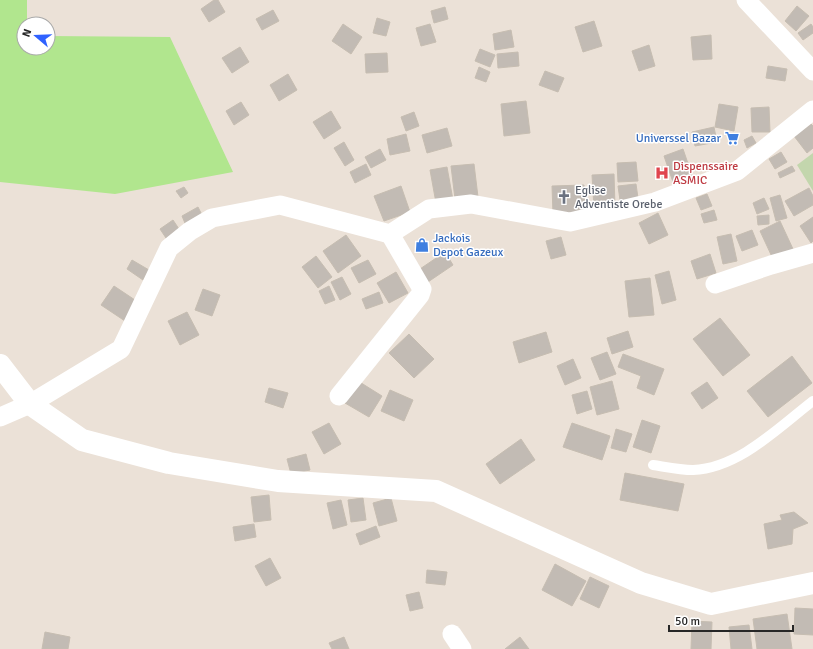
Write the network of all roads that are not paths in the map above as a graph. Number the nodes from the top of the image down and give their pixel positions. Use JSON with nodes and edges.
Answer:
{"nodes":[{"id":1,"x":746,"y":0,"type":"edge"},
{"id":2,"x":813,"y":71,"type":"edge"},
{"id":3,"x":813,"y":110,"type":"edge"},
{"id":4,"x":390,"y":234,"type":"junction"},
{"id":5,"x":813,"y":253,"type":"edge"},
{"id":6,"x":715,"y":284,"type":"dead end"},
{"id":7,"x":0,"y":365,"type":"edge"},
{"id":8,"x":338,"y":396,"type":"dead end"},
{"id":9,"x":813,"y":401,"type":"edge"},
{"id":10,"x":30,"y":404,"type":"junction"},
{"id":11,"x":0,"y":417,"type":"edge"},
{"id":12,"x":653,"y":465,"type":"dead end"},
{"id":13,"x":813,"y":583,"type":"edge"}],
"edges":[{"from":1,"to":2,"type":"street"},
{"from":3,"to":4,"type":"street"},
{"from":4,"to":8,"type":"street"},
{"from":4,"to":10,"type":"street"},
{"from":5,"to":6,"type":"street"},
{"from":7,"to":10,"type":"street"},
{"from":9,"to":12,"type":"lane"},
{"from":10,"to":11,"type":"street"},
{"from":10,"to":13,"type":"street"}]}
